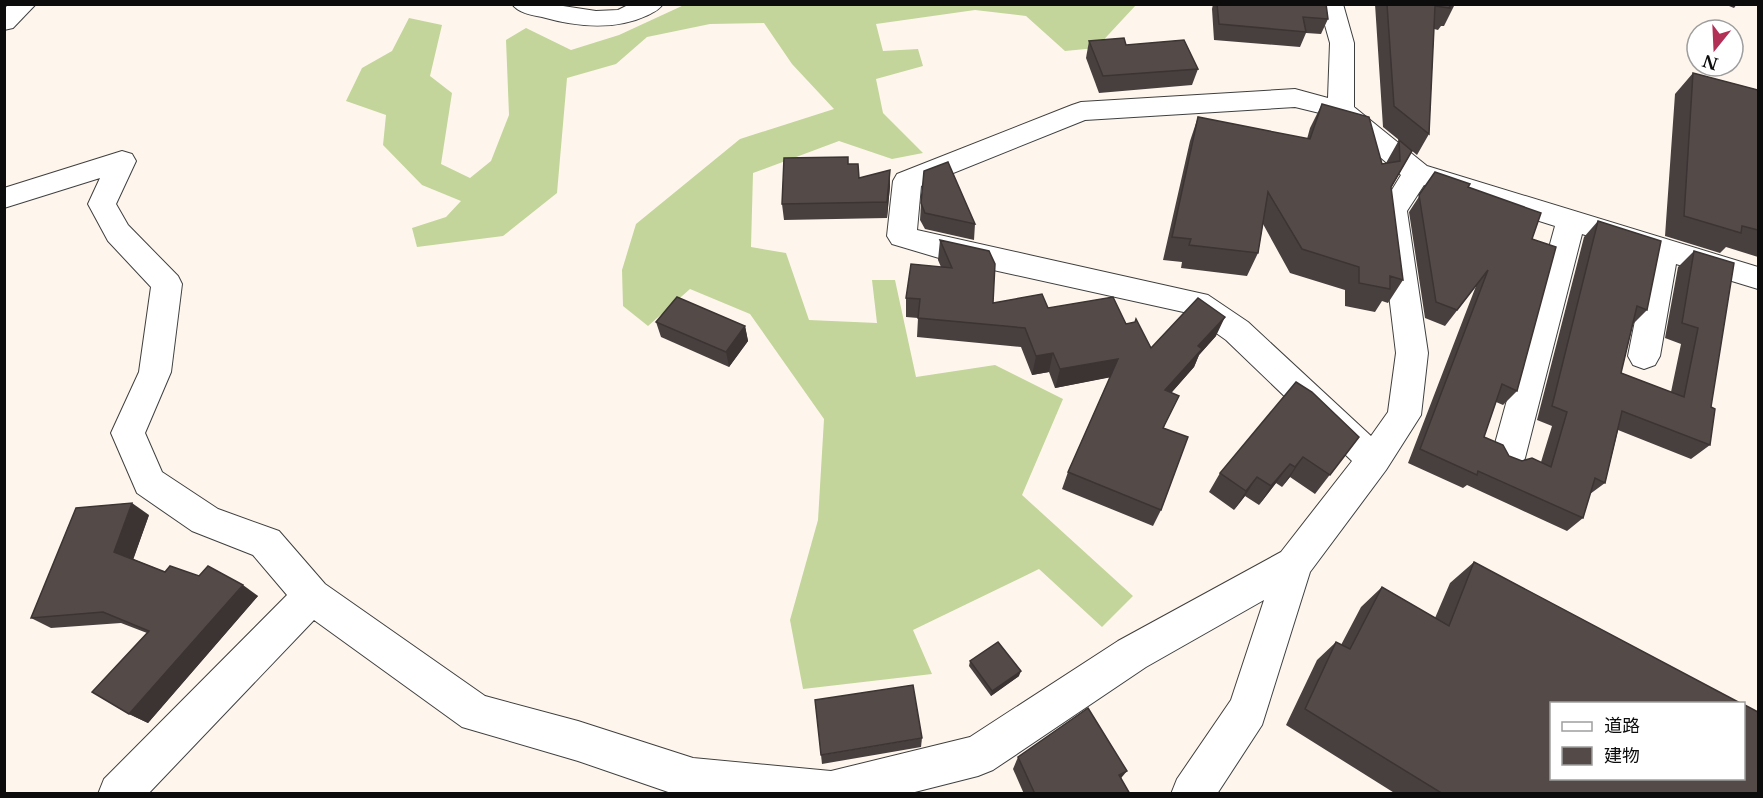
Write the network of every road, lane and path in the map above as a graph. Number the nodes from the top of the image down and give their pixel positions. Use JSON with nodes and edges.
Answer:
{"nodes":[{"id":1,"x":24,"y":4,"type":"edge"},
{"id":2,"x":524,"y":4,"type":"edge"},
{"id":3,"x":651,"y":4,"type":"edge"},
{"id":4,"x":1331,"y":4,"type":"edge"},
{"id":5,"x":4,"y":23,"type":"edge"},
{"id":6,"x":1341,"y":110,"type":"junction"},
{"id":7,"x":1418,"y":173,"type":"junction"},
{"id":8,"x":4,"y":198,"type":"edge"},
{"id":9,"x":1571,"y":219,"type":"junction"},
{"id":10,"x":1664,"y":249,"type":"junction"},
{"id":11,"x":1758,"y":278,"type":"edge"},
{"id":12,"x":1644,"y":356,"type":"dead end"},
{"id":13,"x":1508,"y":458,"type":"edge"},
{"id":14,"x":1374,"y":460,"type":"junction"},
{"id":15,"x":1294,"y":564,"type":"junction"},
{"id":16,"x":312,"y":596,"type":"junction"},
{"id":17,"x":119,"y":794,"type":"edge"},
{"id":18,"x":1192,"y":794,"type":"edge"}],
"edges":[{"from":1,"to":5,"type":"street"},
{"from":2,"to":3,"type":"street"},
{"from":4,"to":6,"type":"street"},
{"from":6,"to":7,"type":"street"},
{"from":6,"to":14,"type":"street"},
{"from":7,"to":9,"type":"street"},
{"from":7,"to":14,"type":"street"},
{"from":8,"to":16,"type":"street"},
{"from":9,"to":10,"type":"street"},
{"from":9,"to":13,"type":"street"},
{"from":10,"to":11,"type":"street"},
{"from":10,"to":12,"type":"street"},
{"from":14,"to":15,"type":"street"},
{"from":15,"to":16,"type":"street"},
{"from":15,"to":18,"type":"street"},
{"from":16,"to":17,"type":"street"}]}
